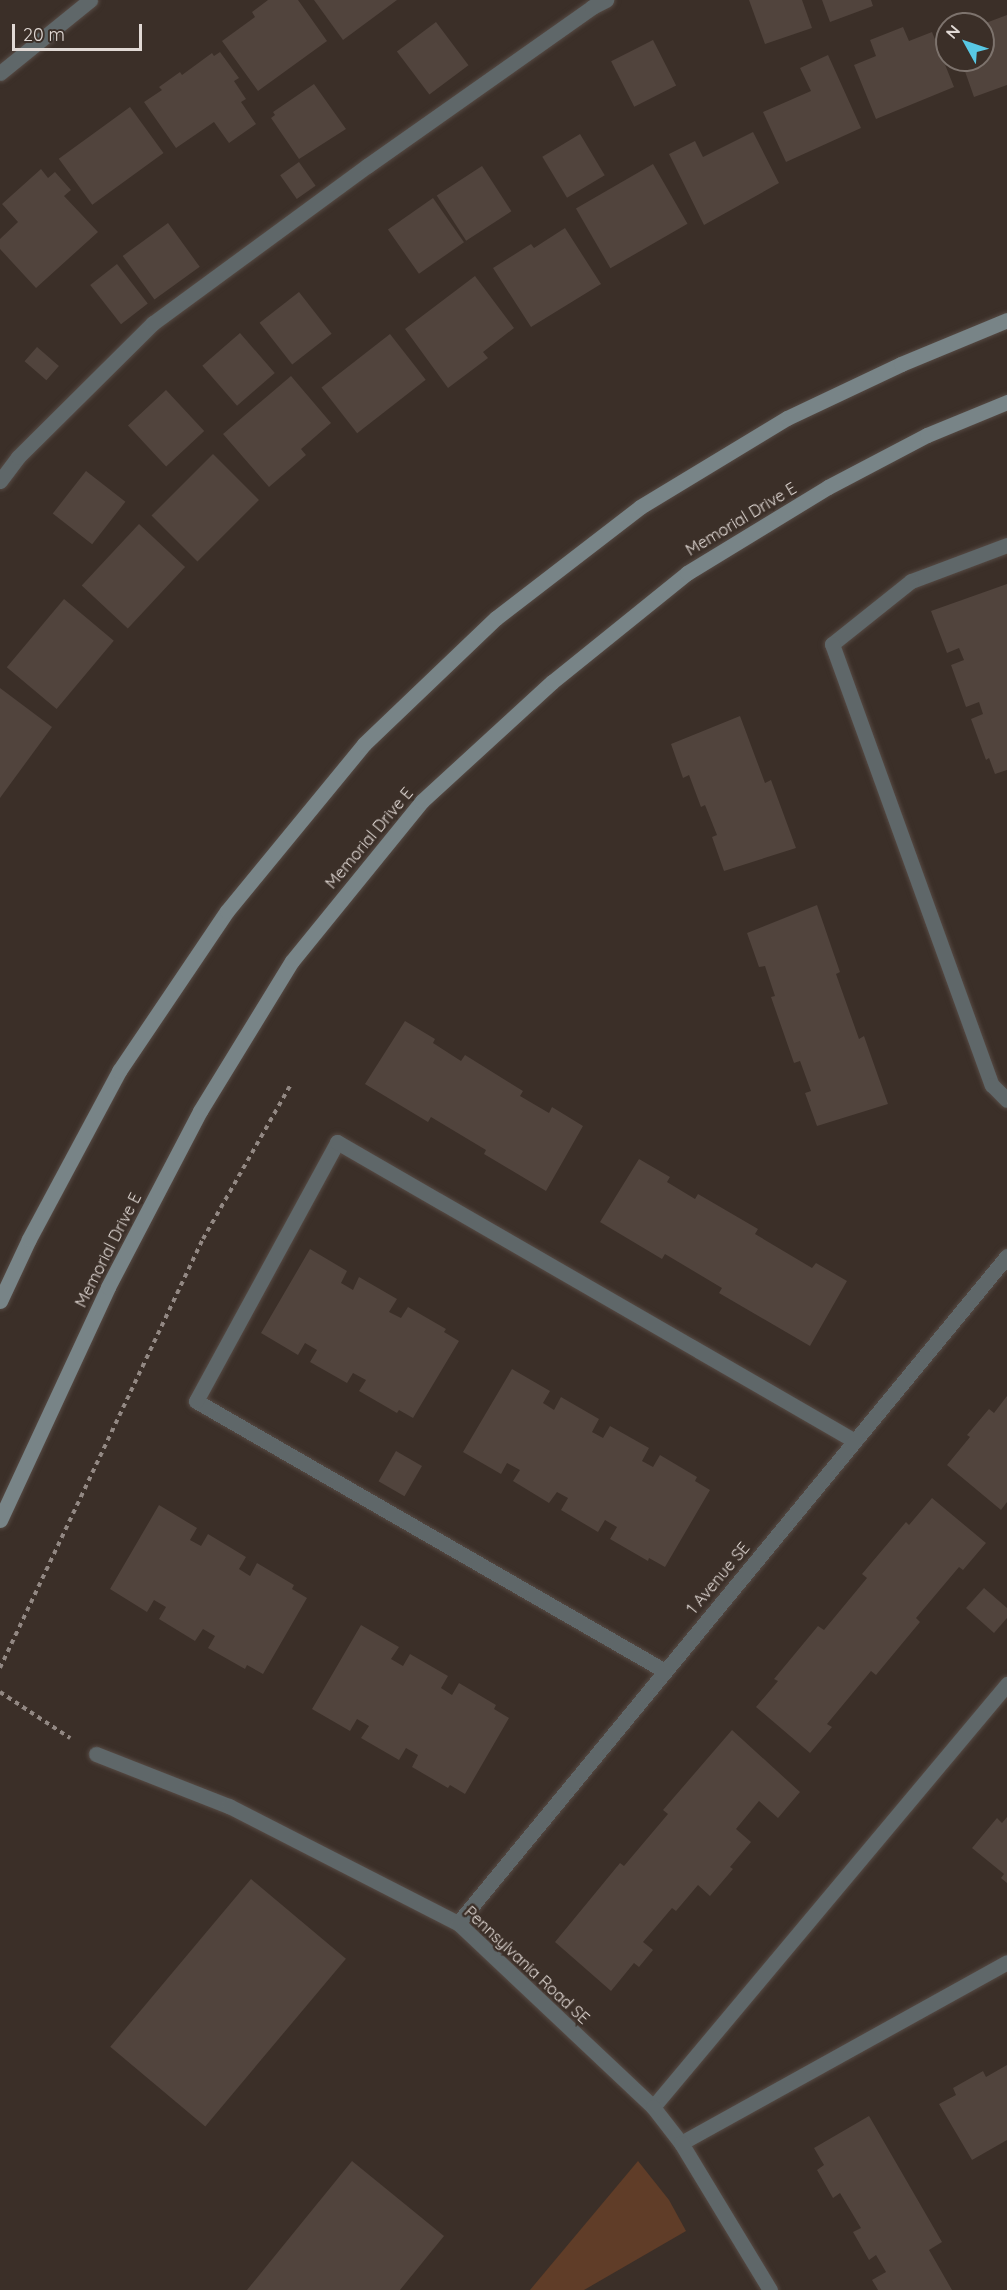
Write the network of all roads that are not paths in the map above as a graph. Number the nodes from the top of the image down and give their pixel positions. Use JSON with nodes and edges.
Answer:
{"nodes":[{"id":1,"x":90,"y":0,"type":"edge"},
{"id":2,"x":606,"y":0,"type":"edge"},
{"id":3,"x":0,"y":73,"type":"edge"},
{"id":4,"x":1007,"y":320,"type":"edge"},
{"id":5,"x":1007,"y":402,"type":"edge"},
{"id":6,"x":0,"y":480,"type":"edge"},
{"id":7,"x":1007,"y":545,"type":"edge"},
{"id":8,"x":1007,"y":1100,"type":"edge"},
{"id":9,"x":1007,"y":1256,"type":"edge"},
{"id":10,"x":0,"y":1301,"type":"edge"},
{"id":11,"x":855,"y":1441,"type":"junction"},
{"id":12,"x":0,"y":1520,"type":"edge"},
{"id":13,"x":665,"y":1671,"type":"junction"},
{"id":14,"x":1007,"y":1684,"type":"edge"},
{"id":15,"x":96,"y":1754,"type":"road end"},
{"id":16,"x":458,"y":1923,"type":"junction"},
{"id":17,"x":1007,"y":1962,"type":"edge"},
{"id":18,"x":653,"y":2108,"type":"junction"},
{"id":19,"x":681,"y":2143,"type":"junction"},
{"id":20,"x":770,"y":2290,"type":"edge"}],
"edges":[{"from":1,"to":3,"type":"street"},
{"from":2,"to":6,"type":"street"},
{"from":4,"to":10,"type":"main road"},
{"from":5,"to":12,"type":"main road","name":"Memorial Drive E"},
{"from":7,"to":8,"type":"street"},
{"from":9,"to":11,"type":"street","name":"1 Avenue SE"},
{"from":11,"to":13,"type":"street","name":"1 Avenue SE"},
{"from":11,"to":13,"type":"street"},
{"from":13,"to":16,"type":"street","name":"1 Avenue SE"},
{"from":14,"to":18,"type":"street"},
{"from":15,"to":16,"type":"street","name":"Pennsylvania Road SE"},
{"from":16,"to":18,"type":"street","name":"Pennsylvania Road SE"},
{"from":17,"to":19,"type":"street"},
{"from":18,"to":19,"type":"street","name":"Pennsylvania Road SE"},
{"from":19,"to":20,"type":"street","name":"Pennsylvania Road SE"}]}
